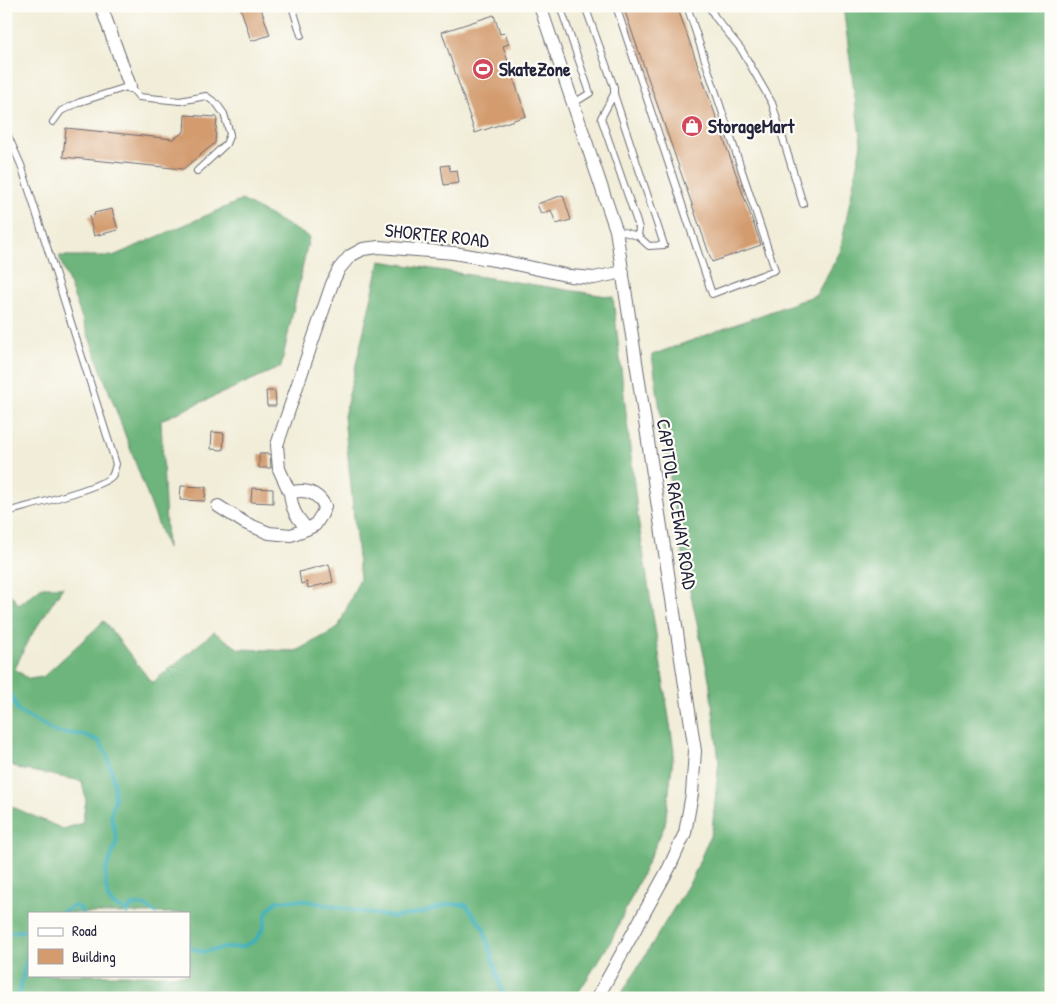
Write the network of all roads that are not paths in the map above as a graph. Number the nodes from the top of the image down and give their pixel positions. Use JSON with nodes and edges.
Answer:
{"nodes":[{"id":1,"x":101,"y":6,"type":"edge"},
{"id":2,"x":292,"y":6,"type":"edge"},
{"id":3,"x":540,"y":6,"type":"edge"},
{"id":4,"x":560,"y":6,"type":"edge"},
{"id":5,"x":585,"y":6,"type":"edge"},
{"id":6,"x":616,"y":6,"type":"edge"},
{"id":7,"x":687,"y":6,"type":"edge"},
{"id":8,"x":709,"y":6,"type":"edge"},
{"id":9,"x":301,"y":35,"type":"dead end"},
{"id":10,"x":130,"y":86,"type":"junction"},
{"id":11,"x":614,"y":94,"type":"junction"},
{"id":12,"x":574,"y":103,"type":"junction"},
{"id":13,"x":53,"y":122,"type":"dead end"},
{"id":14,"x":6,"y":131,"type":"edge"},
{"id":15,"x":197,"y":171,"type":"dead end"},
{"id":16,"x":803,"y":204,"type":"dead end"},
{"id":17,"x":616,"y":230,"type":"junction"},
{"id":18,"x":638,"y":236,"type":"junction"},
{"id":19,"x":623,"y":272,"type":"junction"},
{"id":20,"x":290,"y":493,"type":"junction"},
{"id":21,"x":218,"y":506,"type":"dead end"},
{"id":22,"x":6,"y":510,"type":"edge"},
{"id":23,"x":307,"y":529,"type":"junction"},
{"id":24,"x":597,"y":998,"type":"edge"}],
"edges":[{"from":1,"to":10,"type":"street"},
{"from":2,"to":9,"type":"lane"},
{"from":3,"to":12,"type":"street","name":"CAPITOL RACEWAY ROAD"},
{"from":4,"to":12,"type":"lane"},
{"from":5,"to":11,"type":"lane"},
{"from":6,"to":7,"type":"lane"},
{"from":8,"to":16,"type":"lane"},
{"from":10,"to":13,"type":"lane"},
{"from":10,"to":15,"type":"lane"},
{"from":11,"to":18,"type":"lane"},
{"from":11,"to":18,"type":"lane"},
{"from":12,"to":17,"type":"street","name":"CAPITOL RACEWAY ROAD"},
{"from":14,"to":22,"type":"lane"},
{"from":17,"to":18,"type":"lane"},
{"from":17,"to":19,"type":"street","name":"CAPITOL RACEWAY ROAD"},
{"from":19,"to":20,"type":"street","name":"SHORTER ROAD"},
{"from":19,"to":24,"type":"street","name":"CAPITOL RACEWAY ROAD"},
{"from":20,"to":23,"type":"street","name":"SHORTER ROAD"},
{"from":20,"to":23,"type":"street"},
{"from":21,"to":23,"type":"street"}]}
